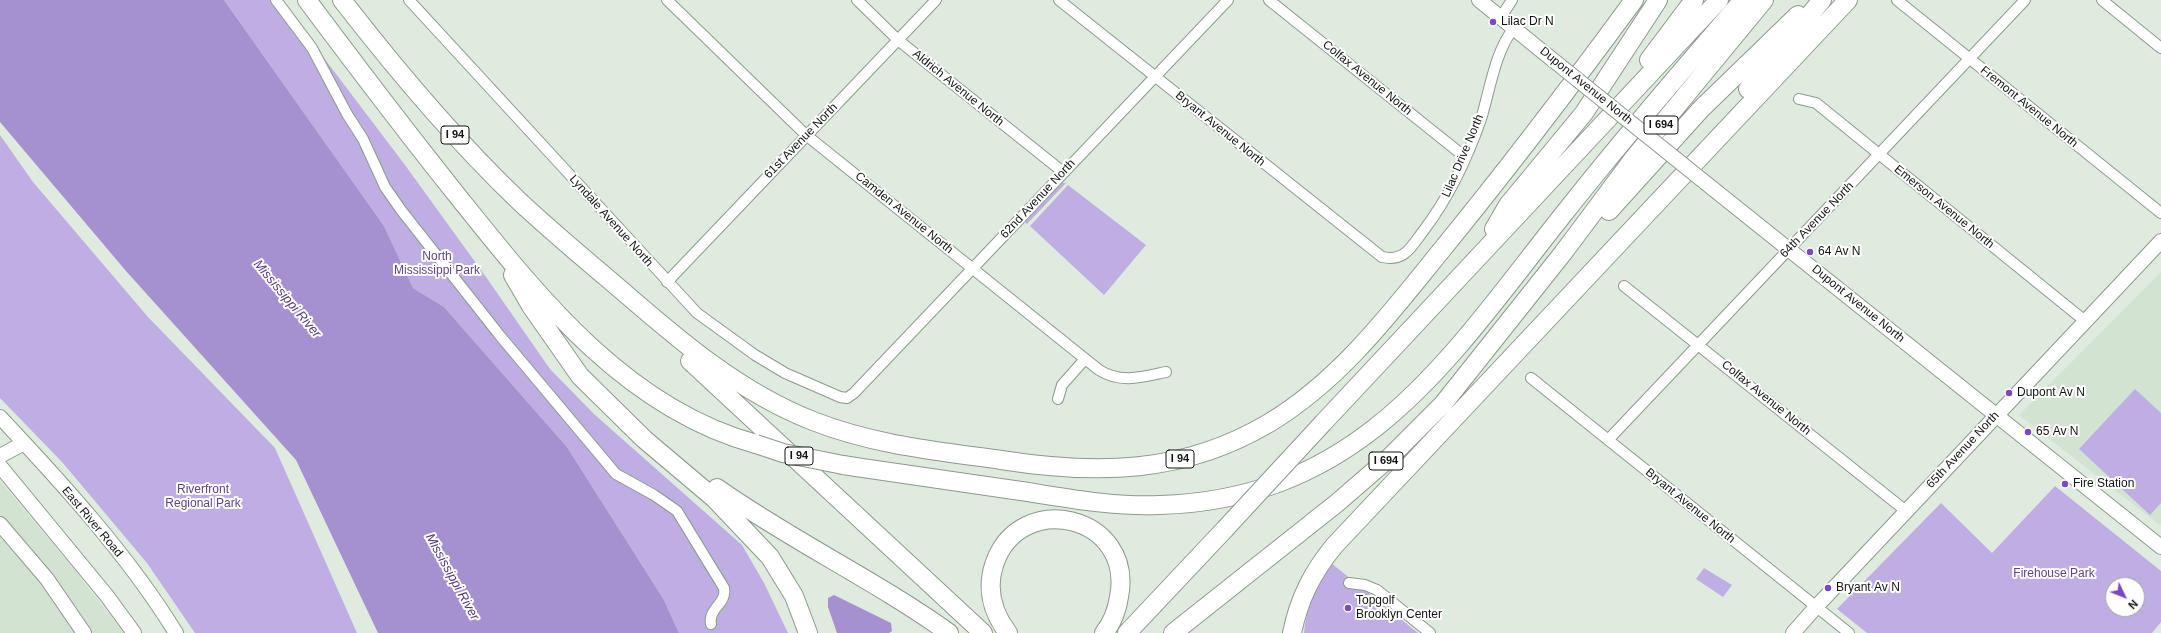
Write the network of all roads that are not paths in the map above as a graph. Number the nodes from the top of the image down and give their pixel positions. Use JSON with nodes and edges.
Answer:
{"nodes":[{"id":1,"x":276,"y":0,"type":"edge"},
{"id":2,"x":307,"y":0,"type":"edge"},
{"id":3,"x":342,"y":0,"type":"edge"},
{"id":4,"x":409,"y":0,"type":"edge"},
{"id":5,"x":666,"y":0,"type":"edge"},
{"id":6,"x":857,"y":0,"type":"edge"},
{"id":7,"x":936,"y":0,"type":"edge"},
{"id":8,"x":1059,"y":0,"type":"edge"},
{"id":9,"x":1228,"y":0,"type":"edge"},
{"id":10,"x":1269,"y":0,"type":"edge"},
{"id":11,"x":1479,"y":0,"type":"edge"},
{"id":12,"x":1512,"y":0,"type":"edge"},
{"id":13,"x":1618,"y":0,"type":"edge"},
{"id":14,"x":1634,"y":0,"type":"edge"},
{"id":15,"x":1658,"y":0,"type":"edge"},
{"id":16,"x":1694,"y":0,"type":"edge"},
{"id":17,"x":1719,"y":0,"type":"edge"},
{"id":18,"x":1743,"y":0,"type":"edge"},
{"id":19,"x":1764,"y":0,"type":"edge"},
{"id":20,"x":1814,"y":0,"type":"edge"},
{"id":21,"x":1822,"y":0,"type":"edge"},
{"id":22,"x":1848,"y":0,"type":"edge"},
{"id":23,"x":1897,"y":0,"type":"edge"},
{"id":24,"x":2025,"y":0,"type":"edge"},
{"id":25,"x":2102,"y":0,"type":"edge"},
{"id":26,"x":1501,"y":17,"type":"junction"},
{"id":27,"x":1514,"y":28,"type":"junction"},
{"id":28,"x":898,"y":40,"type":"junction"},
{"id":29,"x":2161,"y":48,"type":"edge"},
{"id":30,"x":1970,"y":59,"type":"junction"},
{"id":31,"x":1154,"y":77,"type":"junction"},
{"id":32,"x":1799,"y":99,"type":"dead end"},
{"id":33,"x":806,"y":135,"type":"junction"},
{"id":34,"x":1879,"y":154,"type":"junction"},
{"id":35,"x":1465,"y":157,"type":"junction"},
{"id":36,"x":1560,"y":169,"type":"junction"},
{"id":37,"x":1063,"y":172,"type":"junction"},
{"id":38,"x":1500,"y":179,"type":"junction"},
{"id":39,"x":2161,"y":214,"type":"edge"},
{"id":40,"x":492,"y":239,"type":"junction"},
{"id":41,"x":2161,"y":241,"type":"edge"},
{"id":42,"x":1789,"y":248,"type":"junction"},
{"id":43,"x":1481,"y":252,"type":"junction"},
{"id":44,"x":1563,"y":254,"type":"junction"},
{"id":45,"x":583,"y":257,"type":"junction"},
{"id":46,"x":1382,"y":257,"type":"joint"},
{"id":47,"x":972,"y":268,"type":"junction"},
{"id":48,"x":1587,"y":276,"type":"junction"},
{"id":49,"x":667,"y":282,"type":"junction"},
{"id":50,"x":1624,"y":286,"type":"dead end"},
{"id":51,"x":2085,"y":321,"type":"junction"},
{"id":52,"x":1698,"y":344,"type":"junction"},
{"id":53,"x":560,"y":347,"type":"junction"},
{"id":54,"x":1085,"y":359,"type":"junction"},
{"id":55,"x":1166,"y":372,"type":"dead end"},
{"id":56,"x":1531,"y":378,"type":"dead end"},
{"id":57,"x":847,"y":398,"type":"joint"},
{"id":58,"x":1058,"y":399,"type":"dead end"},
{"id":59,"x":1995,"y":416,"type":"junction"},
{"id":60,"x":0,"y":417,"type":"edge"},
{"id":61,"x":1608,"y":440,"type":"junction"},
{"id":62,"x":24,"y":442,"type":"junction"},
{"id":63,"x":0,"y":456,"type":"edge"},
{"id":64,"x":0,"y":466,"type":"edge"},
{"id":65,"x":1906,"y":511,"type":"junction"},
{"id":66,"x":0,"y":524,"type":"edge"},
{"id":67,"x":2161,"y":547,"type":"edge"},
{"id":68,"x":1349,"y":583,"type":"dead end"},
{"id":69,"x":1816,"y":606,"type":"junction"},
{"id":70,"x":711,"y":624,"type":"dead end"},
{"id":71,"x":84,"y":633,"type":"edge"},
{"id":72,"x":134,"y":633,"type":"edge"},
{"id":73,"x":176,"y":633,"type":"edge"},
{"id":74,"x":808,"y":633,"type":"edge"},
{"id":75,"x":949,"y":633,"type":"edge"},
{"id":76,"x":983,"y":633,"type":"edge"},
{"id":77,"x":1008,"y":633,"type":"edge"},
{"id":78,"x":1104,"y":633,"type":"edge"},
{"id":79,"x":1127,"y":633,"type":"edge"},
{"id":80,"x":1172,"y":633,"type":"edge"},
{"id":81,"x":1292,"y":633,"type":"edge"},
{"id":82,"x":1430,"y":633,"type":"edge"},
{"id":83,"x":1793,"y":633,"type":"edge"},
{"id":84,"x":1849,"y":633,"type":"edge"}],
"edges":[{"from":1,"to":70,"type":"street"},
{"from":2,"to":40,"type":"highway","number":"I 94"},
{"from":3,"to":45,"type":"highway","number":"I 94"},
{"from":4,"to":49,"type":"street","name":"Lyndale Avenue North"},
{"from":5,"to":33,"type":"street","name":"Camden Avenue North"},
{"from":6,"to":28,"type":"street","name":"Aldrich Avenue North"},
{"from":7,"to":28,"type":"street","name":"61st Avenue North"},
{"from":8,"to":31,"type":"street","name":"Bryant Avenue North"},
{"from":9,"to":31,"type":"street","name":"62nd Avenue North"},
{"from":10,"to":35,"type":"street","name":"Colfax Avenue North"},
{"from":11,"to":26,"type":"street","name":"Dupont Avenue North"},
{"from":12,"to":26,"type":"street"},
{"from":13,"to":38,"type":"highway"},
{"from":14,"to":38,"type":"highway","number":"I 94"},
{"from":15,"to":43,"type":"highway"},
{"from":16,"to":36,"type":"highway"},
{"from":17,"to":36,"type":"highway"},
{"from":18,"to":40,"type":"highway","number":"I 94","bridge":true},
{"from":19,"to":44,"type":"highway","number":"I 694"},
{"from":20,"to":44,"type":"highway"},
{"from":21,"to":48,"type":"highway"},
{"from":22,"to":48,"type":"highway"},
{"from":23,"to":30,"type":"street","name":"Fremont Avenue North"},
{"from":24,"to":30,"type":"street","name":"64th Avenue North"},
{"from":25,"to":29,"type":"street"},
{"from":26,"to":27,"type":"street","name":"Dupont Avenue North"},
{"from":27,"to":35,"type":"street","name":"Lilac Drive North"},
{"from":27,"to":42,"type":"street","name":"Dupont Avenue North","bridge":true},
{"from":28,"to":33,"type":"street","name":"61st Avenue North"},
{"from":28,"to":37,"type":"street","name":"Aldrich Avenue North"},
{"from":30,"to":34,"type":"street","name":"64th Avenue North"},
{"from":30,"to":39,"type":"street","name":"Fremont Avenue North"},
{"from":31,"to":37,"type":"street","name":"62nd Avenue North"},
{"from":31,"to":46,"type":"street","name":"Bryant Avenue North"},
{"from":32,"to":34,"type":"street","name":"Emerson Avenue North"},
{"from":33,"to":47,"type":"street","name":"Camden Avenue North"},
{"from":33,"to":49,"type":"street","name":"61st Avenue North"},
{"from":34,"to":42,"type":"street","name":"64th Avenue North"},
{"from":34,"to":51,"type":"street","name":"Emerson Avenue North"},
{"from":35,"to":46,"type":"street","name":"Lilac Drive North"},
{"from":36,"to":43,"type":"highway"},
{"from":37,"to":47,"type":"street","name":"62nd Avenue North"},
{"from":38,"to":45,"type":"highway","number":"I 94"},
{"from":40,"to":53,"type":"highway"},
{"from":41,"to":51,"type":"street","name":"65th Avenue North"},
{"from":42,"to":52,"type":"street","name":"64th Avenue North"},
{"from":42,"to":59,"type":"street","name":"Dupont Avenue North"},
{"from":43,"to":79,"type":"highway","bridge":true},
{"from":44,"to":80,"type":"highway","number":"I 694"},
{"from":45,"to":76,"type":"highway"},
{"from":47,"to":54,"type":"street","name":"Camden Avenue North"},
{"from":47,"to":57,"type":"street","name":"62nd Avenue North"},
{"from":48,"to":81,"type":"highway"},
{"from":49,"to":57,"type":"street","name":"Lyndale Avenue North"},
{"from":50,"to":52,"type":"street","name":"Colfax Avenue North"},
{"from":51,"to":59,"type":"street","name":"65th Avenue North"},
{"from":52,"to":61,"type":"street","name":"64th Avenue North"},
{"from":52,"to":65,"type":"street","name":"Colfax Avenue North"},
{"from":53,"to":74,"type":"highway"},
{"from":53,"to":75,"type":"highway"},
{"from":54,"to":55,"type":"street","name":"Camden Avenue North"},
{"from":54,"to":58,"type":"street"},
{"from":56,"to":61,"type":"street","name":"Bryant Avenue North"},
{"from":59,"to":65,"type":"street","name":"65th Avenue North"},
{"from":59,"to":67,"type":"street","name":"Dupont Avenue North"},
{"from":60,"to":62,"type":"street","name":"East River Road"},
{"from":61,"to":69,"type":"street","name":"Bryant Avenue North"},
{"from":62,"to":63,"type":"street"},
{"from":62,"to":73,"type":"street","name":"East River Road"},
{"from":64,"to":72,"type":"street"},
{"from":65,"to":69,"type":"street","name":"65th Avenue North"},
{"from":66,"to":71,"type":"street"},
{"from":68,"to":82,"type":"street"},
{"from":69,"to":83,"type":"street","name":"65th Avenue North"},
{"from":69,"to":84,"type":"street","name":"Bryant Avenue North"},
{"from":77,"to":78,"type":"highway"}]}
